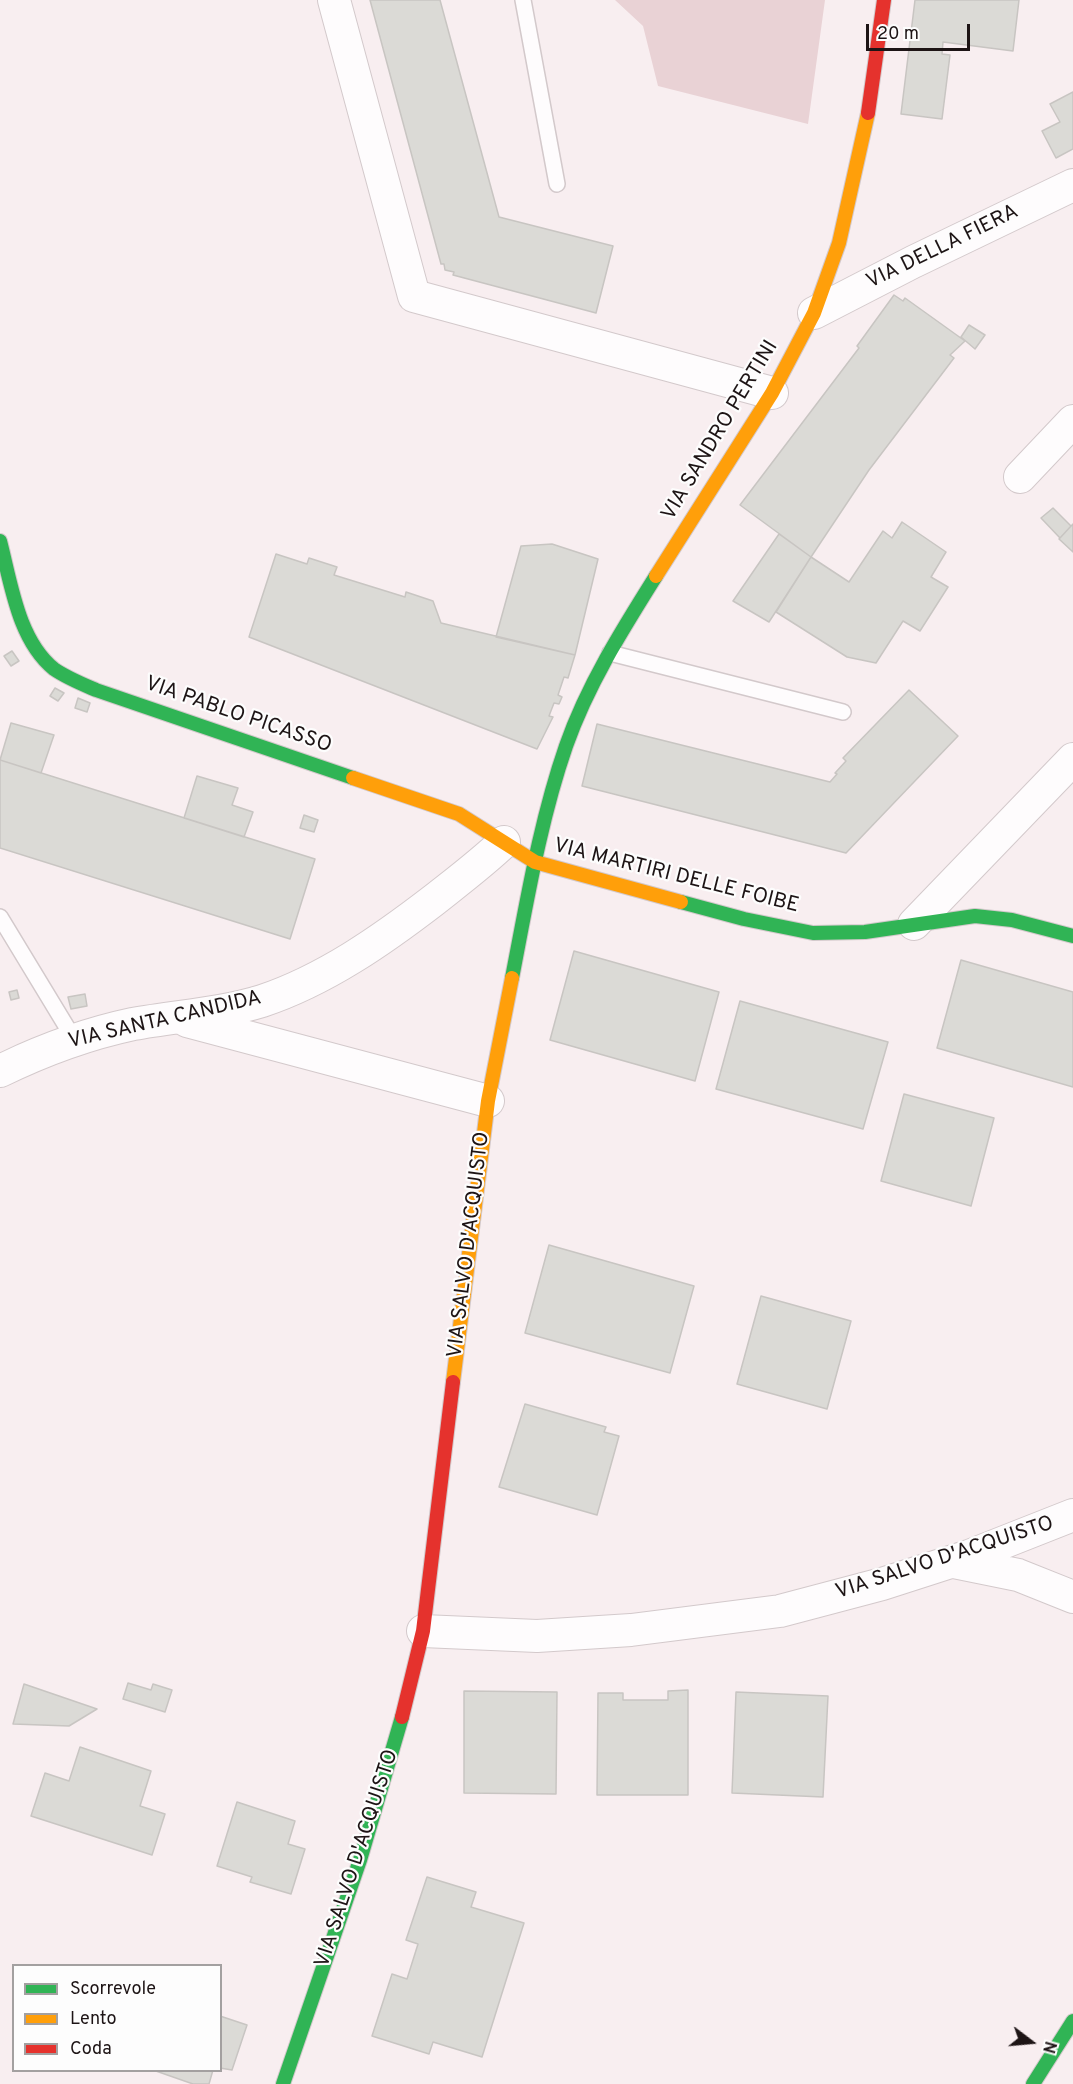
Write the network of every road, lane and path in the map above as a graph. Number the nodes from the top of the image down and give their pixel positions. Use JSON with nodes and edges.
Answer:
{"nodes":[{"id":1,"x":334,"y":0,"type":"edge"},
{"id":2,"x":523,"y":0,"type":"edge"},
{"id":3,"x":884,"y":0,"type":"edge"},
{"id":4,"x":557,"y":184,"type":"dead end"},
{"id":5,"x":1073,"y":185,"type":"edge"},
{"id":6,"x":814,"y":312,"type":"junction"},
{"id":7,"x":772,"y":393,"type":"junction"},
{"id":8,"x":1073,"y":421,"type":"edge"},
{"id":9,"x":1020,"y":477,"type":"dead end"},
{"id":10,"x":0,"y":541,"type":"edge"},
{"id":11,"x":610,"y":653,"type":"junction"},
{"id":12,"x":843,"y":712,"type":"dead end"},
{"id":13,"x":1073,"y":759,"type":"edge"},
{"id":14,"x":504,"y":842,"type":"junction"},
{"id":15,"x":536,"y":862,"type":"junction"},
{"id":16,"x":0,"y":917,"type":"edge"},
{"id":17,"x":914,"y":924,"type":"junction"},
{"id":18,"x":1073,"y":936,"type":"edge"},
{"id":19,"x":177,"y":1018,"type":"junction"},
{"id":20,"x":74,"y":1039,"type":"junction"},
{"id":21,"x":0,"y":1071,"type":"edge"},
{"id":22,"x":488,"y":1101,"type":"junction"},
{"id":23,"x":1073,"y":1515,"type":"edge"},
{"id":24,"x":951,"y":1561,"type":"junction"},
{"id":25,"x":1073,"y":1597,"type":"edge"},
{"id":26,"x":423,"y":1631,"type":"junction"},
{"id":27,"x":1073,"y":2021,"type":"edge"},
{"id":28,"x":283,"y":2084,"type":"edge"},
{"id":29,"x":1033,"y":2084,"type":"edge"}],
"edges":[{"from":1,"to":7,"type":"street"},
{"from":2,"to":4,"type":"lane"},
{"from":3,"to":6,"type":"street","name":"VIA SANDRO PERTINI"},
{"from":5,"to":6,"type":"street","name":"VIA DELLA FIERA"},
{"from":6,"to":7,"type":"street","name":"VIA SANDRO PERTINI"},
{"from":7,"to":11,"type":"street","name":"VIA SANDRO PERTINI"},
{"from":8,"to":9,"type":"street"},
{"from":10,"to":14,"type":"street","name":"VIA PABLO PICASSO"},
{"from":11,"to":12,"type":"lane"},
{"from":11,"to":15,"type":"street","name":"VIA SANDRO PERTINI"},
{"from":13,"to":17,"type":"street"},
{"from":14,"to":15,"type":"street","name":"VIA PABLO PICASSO"},
{"from":14,"to":19,"type":"street","name":"VIA SANTA CANDIDA"},
{"from":15,"to":17,"type":"street","name":"VIA MARTIRI DELLE FOIBE"},
{"from":15,"to":22,"type":"street","name":"VIA SALVO D'ACQUISTO"},
{"from":16,"to":20,"type":"lane"},
{"from":17,"to":18,"type":"street","name":"VIA MARTIRI DELLE FOIBE"},
{"from":19,"to":20,"type":"street","name":"VIA SANTA CANDIDA"},
{"from":19,"to":22,"type":"street"},
{"from":20,"to":21,"type":"street","name":"VIA SANTA CANDIDA"},
{"from":22,"to":26,"type":"street","name":"VIA SALVO D'ACQUISTO"},
{"from":23,"to":24,"type":"street","name":"VIA SALVO D'ACQUISTO"},
{"from":24,"to":25,"type":"street"},
{"from":24,"to":26,"type":"street","name":"VIA SALVO D'ACQUISTO"},
{"from":26,"to":28,"type":"street","name":"VIA SALVO D'ACQUISTO"},
{"from":27,"to":29,"type":"street"}]}
